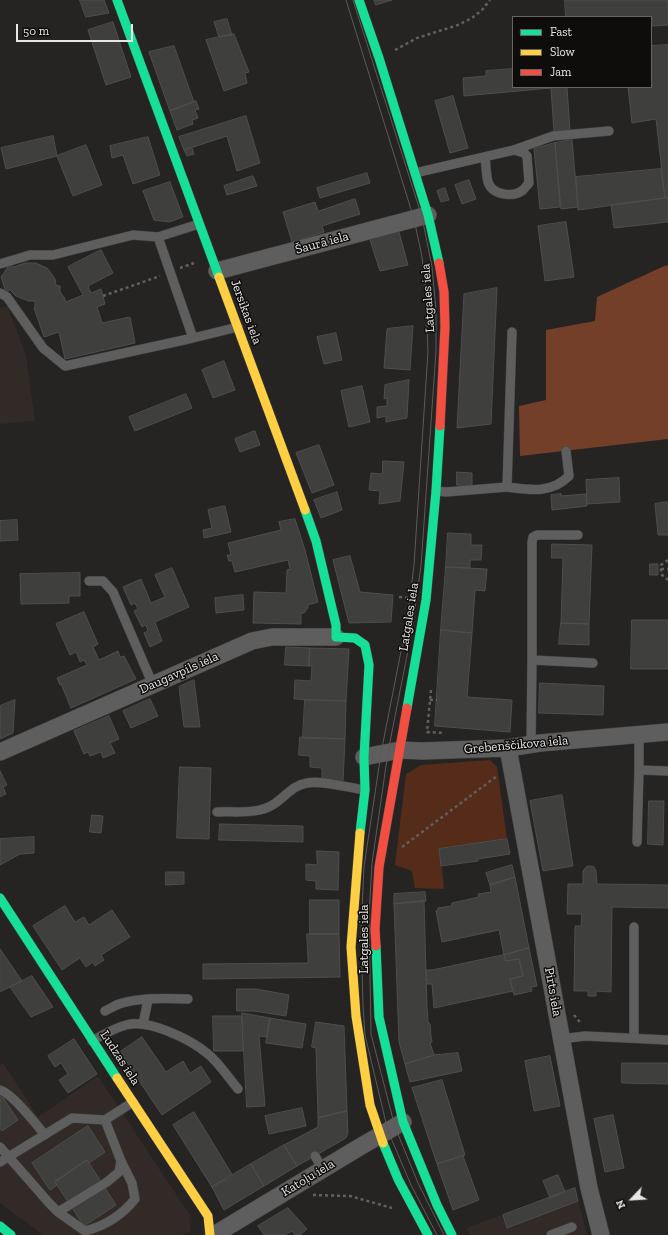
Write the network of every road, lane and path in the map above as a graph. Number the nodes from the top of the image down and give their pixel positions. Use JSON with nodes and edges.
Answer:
{"nodes":[{"id":1,"x":117,"y":0,"type":"edge"},
{"id":2,"x":360,"y":0,"type":"edge"},
{"id":3,"x":490,"y":0,"type":"edge"},
{"id":4,"x":394,"y":51,"type":"dead end"},
{"id":5,"x":609,"y":132,"type":"dead end"},
{"id":6,"x":514,"y":150,"type":"junction"},
{"id":7,"x":485,"y":157,"type":"junction"},
{"id":8,"x":415,"y":173,"type":"junction"},
{"id":9,"x":428,"y":215,"type":"junction"},
{"id":10,"x":199,"y":224,"type":"junction"},
{"id":11,"x":158,"y":237,"type":"junction"},
{"id":12,"x":0,"y":264,"type":"edge"},
{"id":13,"x":217,"y":271,"type":"junction"},
{"id":14,"x":0,"y":293,"type":"edge"},
{"id":15,"x":238,"y":327,"type":"junction"},
{"id":16,"x":512,"y":332,"type":"dead end"},
{"id":17,"x":193,"y":338,"type":"junction"},
{"id":18,"x":566,"y":451,"type":"dead end"},
{"id":19,"x":507,"y":487,"type":"junction"},
{"id":20,"x":436,"y":491,"type":"junction"},
{"id":21,"x":578,"y":535,"type":"dead end"},
{"id":22,"x":668,"y":560,"type":"edge"},
{"id":23,"x":661,"y":569,"type":"junction"},
{"id":24,"x":668,"y":569,"type":"edge"},
{"id":25,"x":668,"y":580,"type":"edge"},
{"id":26,"x":89,"y":581,"type":"dead end"},
{"id":27,"x":336,"y":637,"type":"junction"},
{"id":28,"x":365,"y":645,"type":"joint"},
{"id":29,"x":532,"y":660,"type":"junction"},
{"id":30,"x":593,"y":663,"type":"dead end"},
{"id":31,"x":153,"y":685,"type":"junction"},
{"id":32,"x":430,"y":700,"type":"dead end"},
{"id":33,"x":437,"y":700,"type":"dead end"},
{"id":34,"x":668,"y":732,"type":"edge"},
{"id":35,"x":639,"y":735,"type":"junction"},
{"id":36,"x":531,"y":744,"type":"junction"},
{"id":37,"x":508,"y":748,"type":"junction"},
{"id":38,"x":400,"y":750,"type":"junction"},
{"id":39,"x":0,"y":752,"type":"edge"},
{"id":40,"x":364,"y":757,"type":"junction"},
{"id":41,"x":512,"y":769,"type":"junction"},
{"id":42,"x":639,"y":770,"type":"junction"},
{"id":43,"x":668,"y":771,"type":"edge"},
{"id":44,"x":365,"y":790,"type":"junction"},
{"id":45,"x":217,"y":812,"type":"dead end"},
{"id":46,"x":637,"y":842,"type":"dead end"},
{"id":47,"x":398,"y":850,"type":"dead end"},
{"id":48,"x":0,"y":898,"type":"edge"},
{"id":49,"x":4,"y":912,"type":"edge"},
{"id":50,"x":634,"y":927,"type":"dead end"},
{"id":51,"x":188,"y":999,"type":"dead end"},
{"id":52,"x":148,"y":1000,"type":"junction"},
{"id":53,"x":105,"y":1011,"type":"dead end"},
{"id":54,"x":570,"y":1011,"type":"dead end"},
{"id":55,"x":143,"y":1024,"type":"junction"},
{"id":56,"x":581,"y":1036,"type":"junction"},
{"id":57,"x":634,"y":1038,"type":"junction"},
{"id":58,"x":562,"y":1039,"type":"junction"},
{"id":59,"x":668,"y":1040,"type":"edge"},
{"id":60,"x":92,"y":1041,"type":"junction"},
{"id":61,"x":238,"y":1089,"type":"dead end"},
{"id":62,"x":0,"y":1090,"type":"edge"},
{"id":63,"x":133,"y":1102,"type":"junction"},
{"id":64,"x":105,"y":1120,"type":"junction"},
{"id":65,"x":403,"y":1122,"type":"junction"},
{"id":66,"x":45,"y":1135,"type":"junction"},
{"id":67,"x":380,"y":1135,"type":"junction"},
{"id":68,"x":0,"y":1147,"type":"edge"},
{"id":69,"x":4,"y":1160,"type":"edge"},
{"id":70,"x":121,"y":1161,"type":"junction"},
{"id":71,"x":312,"y":1195,"type":"dead end"},
{"id":72,"x":395,"y":1209,"type":"dead end"},
{"id":73,"x":58,"y":1212,"type":"junction"},
{"id":74,"x":572,"y":1227,"type":"dead end"},
{"id":75,"x":210,"y":1235,"type":"edge"},
{"id":76,"x":214,"y":1235,"type":"edge"},
{"id":77,"x":428,"y":1235,"type":"edge"},
{"id":78,"x":452,"y":1235,"type":"edge"},
{"id":79,"x":550,"y":1235,"type":"edge"},
{"id":80,"x":601,"y":1235,"type":"edge"}],
"edges":[{"from":1,"to":10,"type":"street","name":"Jersikas iela"},
{"from":2,"to":8,"type":"street","name":"Latgales iela"},
{"from":3,"to":4,"type":"path"},
{"from":5,"to":6,"type":"lane"},
{"from":6,"to":7,"type":"lane"},
{"from":6,"to":7,"type":"lane"},
{"from":7,"to":8,"type":"lane"},
{"from":8,"to":9,"type":"street","name":"Latgales iela"},
{"from":9,"to":13,"type":"street","name":"Šaurā iela"},
{"from":9,"to":20,"type":"street","name":"Latgales iela"},
{"from":10,"to":11,"type":"lane"},
{"from":10,"to":13,"type":"street","name":"Jersikas iela"},
{"from":11,"to":12,"type":"lane"},
{"from":11,"to":17,"type":"lane"},
{"from":13,"to":15,"type":"street","name":"Jersikas iela"},
{"from":14,"to":17,"type":"lane"},
{"from":15,"to":17,"type":"lane"},
{"from":15,"to":27,"type":"street","name":"Jersikas iela"},
{"from":16,"to":19,"type":"lane"},
{"from":18,"to":19,"type":"lane"},
{"from":19,"to":20,"type":"lane"},
{"from":20,"to":38,"type":"street","name":"Latgales iela"},
{"from":21,"to":29,"type":"lane"},
{"from":22,"to":23,"type":"path"},
{"from":23,"to":24,"type":"path"},
{"from":23,"to":25,"type":"path"},
{"from":26,"to":31,"type":"lane"},
{"from":27,"to":28,"type":"street","name":"Daugavpils iela"},
{"from":27,"to":31,"type":"street","name":"Daugavpils iela"},
{"from":28,"to":40,"type":"street","name":"Latgales iela"},
{"from":29,"to":30,"type":"lane"},
{"from":29,"to":36,"type":"lane"},
{"from":31,"to":39,"type":"street","name":"Daugavpils iela"},
{"from":32,"to":33,"type":"path"},
{"from":34,"to":35,"type":"street","name":"Grebenščikova iela"},
{"from":35,"to":36,"type":"street","name":"Grebenščikova iela"},
{"from":35,"to":42,"type":"lane"},
{"from":36,"to":37,"type":"street","name":"Grebenščikova iela"},
{"from":37,"to":38,"type":"street","name":"Grebenščikova iela"},
{"from":37,"to":41,"type":"street","name":"Pirts iela"},
{"from":38,"to":40,"type":"street","name":"Grebenščikova iela"},
{"from":38,"to":65,"type":"street","name":"Latgales iela"},
{"from":40,"to":44,"type":"street","name":"Latgales iela"},
{"from":41,"to":47,"type":"path"},
{"from":41,"to":58,"type":"street","name":"Pirts iela"},
{"from":42,"to":43,"type":"lane"},
{"from":42,"to":46,"type":"lane"},
{"from":44,"to":45,"type":"lane"},
{"from":44,"to":67,"type":"street","name":"Latgales iela"},
{"from":48,"to":49,"type":"street","name":"Ludzas iela"},
{"from":49,"to":60,"type":"street","name":"Ludzas iela"},
{"from":50,"to":57,"type":"lane"},
{"from":51,"to":52,"type":"lane"},
{"from":52,"to":53,"type":"lane"},
{"from":52,"to":55,"type":"lane"},
{"from":54,"to":56,"type":"path"},
{"from":55,"to":60,"type":"lane"},
{"from":55,"to":61,"type":"lane"},
{"from":56,"to":57,"type":"lane"},
{"from":56,"to":58,"type":"lane"},
{"from":57,"to":59,"type":"lane"},
{"from":58,"to":80,"type":"street","name":"Pirts iela"},
{"from":60,"to":63,"type":"street","name":"Ludzas iela"},
{"from":62,"to":66,"type":"lane"},
{"from":63,"to":64,"type":"lane"},
{"from":63,"to":75,"type":"street","name":"Ludzas iela"},
{"from":64,"to":66,"type":"lane"},
{"from":64,"to":70,"type":"lane"},
{"from":65,"to":67,"type":"street","name":"Katoļu iela"},
{"from":65,"to":78,"type":"street","name":"Latgales iela"},
{"from":66,"to":69,"type":"lane"},
{"from":67,"to":76,"type":"street","name":"Katoļu iela"},
{"from":67,"to":77,"type":"street","name":"Latgales iela"},
{"from":68,"to":69,"type":"lane"},
{"from":69,"to":73,"type":"lane"},
{"from":70,"to":73,"type":"lane"},
{"from":70,"to":73,"type":"lane"},
{"from":71,"to":72,"type":"path"},
{"from":74,"to":79,"type":"lane"}]}
